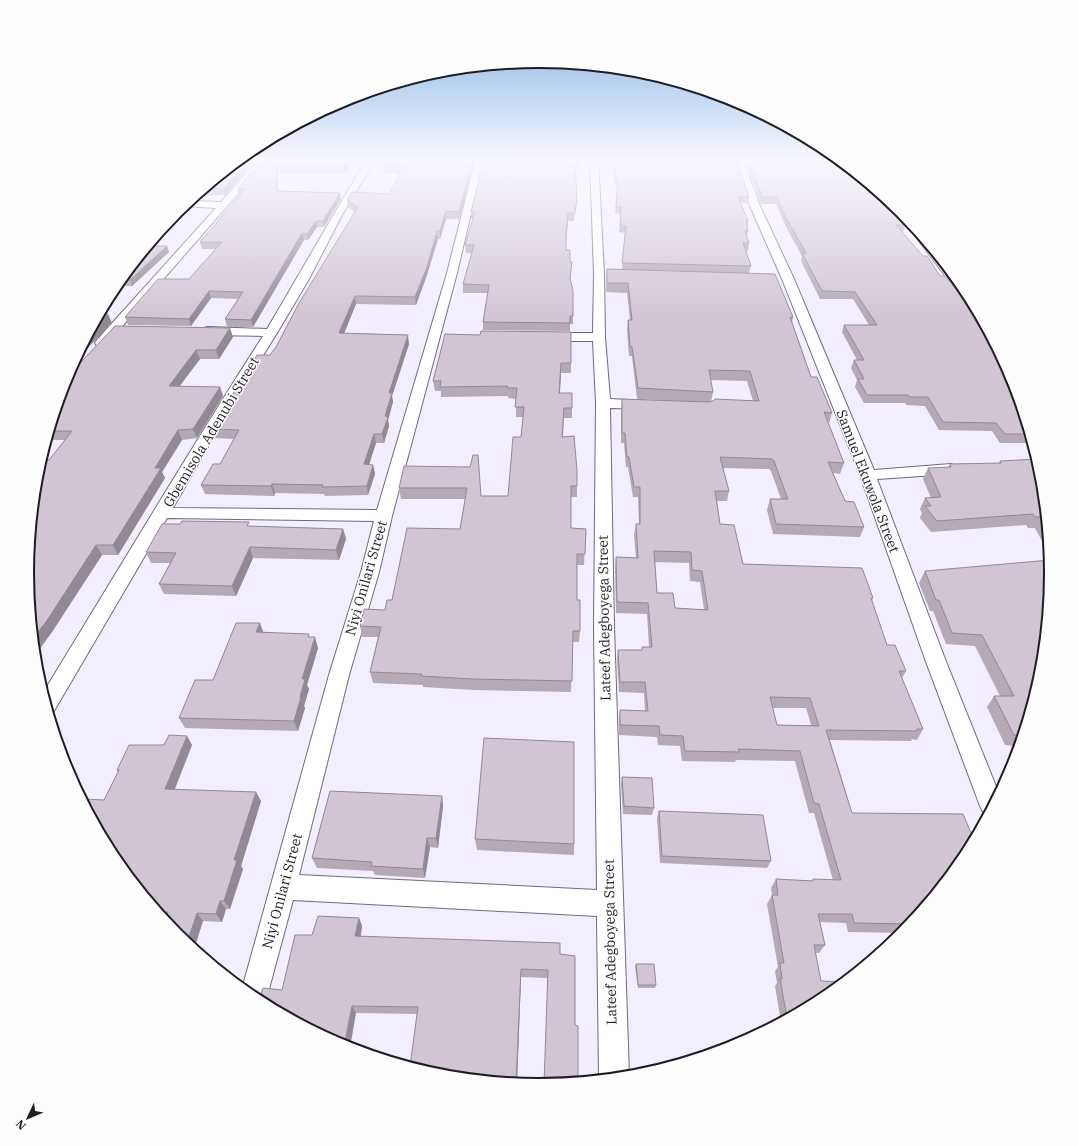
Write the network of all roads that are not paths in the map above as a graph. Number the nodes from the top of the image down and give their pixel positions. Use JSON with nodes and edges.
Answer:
{"nodes":[{"id":1,"x":218,"y":211,"type":"edge"},
{"id":2,"x":339,"y":211,"type":"edge"},
{"id":3,"x":467,"y":211,"type":"edge"},
{"id":4,"x":598,"y":211,"type":"edge"},
{"id":5,"x":756,"y":211,"type":"edge"},
{"id":6,"x":115,"y":329,"type":"junction"},
{"id":7,"x":131,"y":329,"type":"edge"},
{"id":8,"x":193,"y":331,"type":"edge"},
{"id":9,"x":271,"y":333,"type":"junction"},
{"id":10,"x":537,"y":336,"type":"edge"},
{"id":11,"x":599,"y":337,"type":"junction"},
{"id":12,"x":95,"y":350,"type":"edge"},
{"id":13,"x":603,"y":403,"type":"junction"},
{"id":14,"x":659,"y":405,"type":"edge"},
{"id":15,"x":968,"y":468,"type":"edge"},
{"id":16,"x":868,"y":475,"type":"junction"},
{"id":17,"x":162,"y":513,"type":"junction"},
{"id":18,"x":384,"y":516,"type":"junction"},
{"id":19,"x":50,"y":700,"type":"edge"},
{"id":20,"x":990,"y":800,"type":"edge"},
{"id":21,"x":284,"y":887,"type":"junction"},
{"id":22,"x":610,"y":904,"type":"junction"},
{"id":23,"x":256,"y":991,"type":"edge"},
{"id":24,"x":614,"y":1072,"type":"edge"}],
"edges":[{"from":1,"to":6,"type":"street"},
{"from":2,"to":9,"type":"street","name":"Gbemisola Adenubi Street"},
{"from":3,"to":18,"type":"street","name":"Niyi Onilari Street"},
{"from":4,"to":11,"type":"street","name":"Lateef Adegboyega Street"},
{"from":5,"to":16,"type":"street","name":"Samuel Ekuwola Street"},
{"from":6,"to":7,"type":"street"},
{"from":6,"to":12,"type":"street"},
{"from":8,"to":9,"type":"street"},
{"from":9,"to":17,"type":"street","name":"Gbemisola Adenubi Street"},
{"from":10,"to":11,"type":"street"},
{"from":11,"to":13,"type":"street","name":"Lateef Adegboyega Street"},
{"from":13,"to":14,"type":"street"},
{"from":13,"to":22,"type":"street","name":"Lateef Adegboyega Street"},
{"from":15,"to":16,"type":"street"},
{"from":16,"to":20,"type":"street","name":"Samuel Ekuwola Street"},
{"from":17,"to":18,"type":"street"},
{"from":17,"to":19,"type":"street","name":"Gbemisola Adenubi Street"},
{"from":18,"to":21,"type":"street","name":"Niyi Onilari Street"},
{"from":21,"to":22,"type":"street"},
{"from":21,"to":23,"type":"street","name":"Niyi Onilari Street"},
{"from":22,"to":24,"type":"street","name":"Lateef Adegboyega Street"}]}
